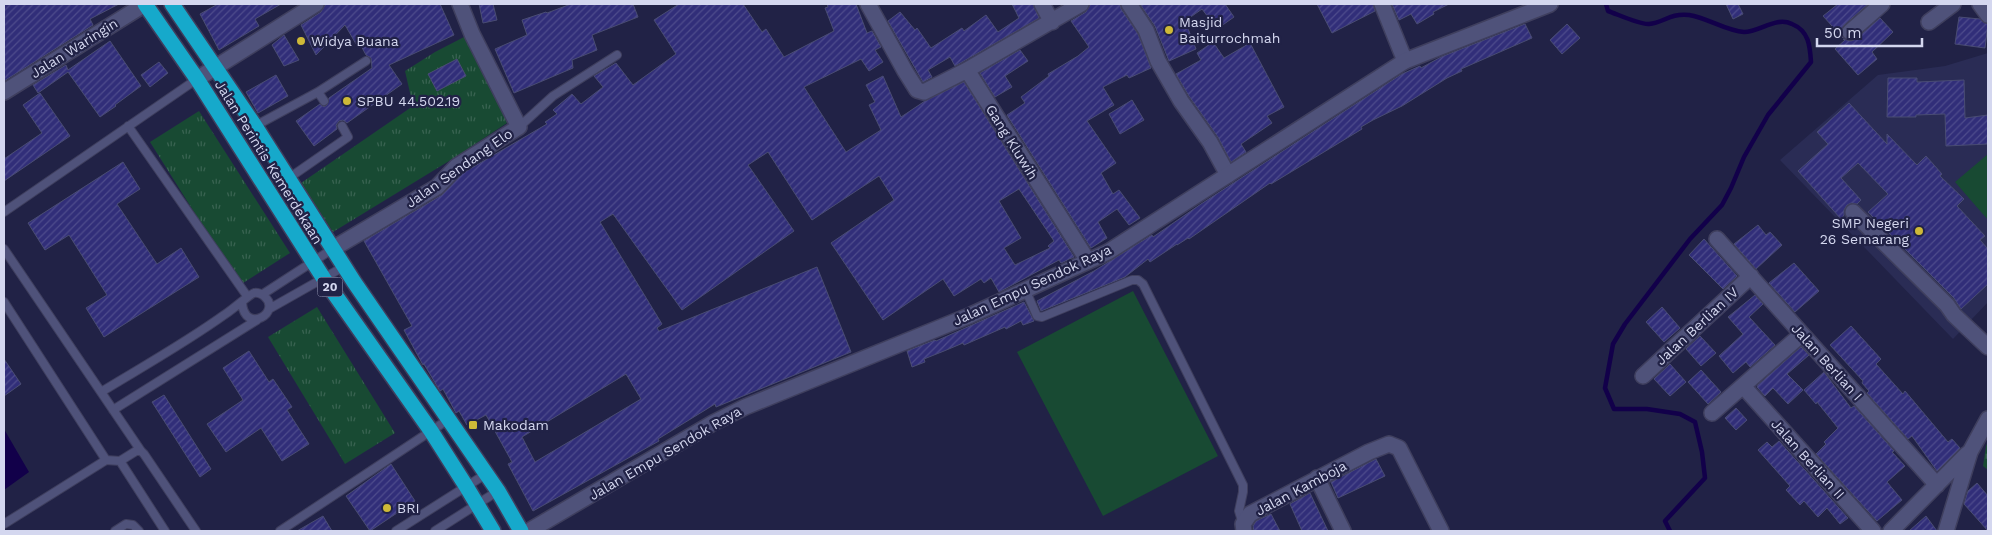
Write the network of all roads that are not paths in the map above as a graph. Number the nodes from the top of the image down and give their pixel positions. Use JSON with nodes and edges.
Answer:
{"nodes":[{"id":1,"x":145,"y":4,"type":"edge"},
{"id":2,"x":172,"y":4,"type":"edge"},
{"id":3,"x":316,"y":4,"type":"edge"},
{"id":4,"x":460,"y":4,"type":"edge"},
{"id":5,"x":868,"y":4,"type":"edge"},
{"id":6,"x":1042,"y":4,"type":"edge"},
{"id":7,"x":1081,"y":4,"type":"edge"},
{"id":8,"x":1128,"y":4,"type":"edge"},
{"id":9,"x":1382,"y":4,"type":"edge"},
{"id":10,"x":1882,"y":4,"type":"edge"},
{"id":11,"x":1953,"y":4,"type":"edge"},
{"id":12,"x":1980,"y":4,"type":"edge"},
{"id":13,"x":1541,"y":5,"type":"edge"},
{"id":14,"x":1988,"y":15,"type":"edge"},
{"id":15,"x":1052,"y":22,"type":"junction"},
{"id":16,"x":1929,"y":22,"type":"dead end"},
{"id":17,"x":1850,"y":32,"type":"dead end"},
{"id":18,"x":617,"y":55,"type":"dead end"},
{"id":19,"x":366,"y":61,"type":"dead end"},
{"id":20,"x":1405,"y":61,"type":"junction"},
{"id":21,"x":215,"y":68,"type":"junction"},
{"id":22,"x":967,"y":70,"type":"junction"},
{"id":23,"x":197,"y":79,"type":"junction"},
{"id":24,"x":4,"y":92,"type":"edge"},
{"id":25,"x":318,"y":92,"type":"junction"},
{"id":26,"x":324,"y":101,"type":"dead end"},
{"id":27,"x":128,"y":126,"type":"junction"},
{"id":28,"x":255,"y":126,"type":"junction"},
{"id":29,"x":342,"y":126,"type":"dead end"},
{"id":30,"x":519,"y":127,"type":"junction"},
{"id":31,"x":1228,"y":174,"type":"junction"},
{"id":32,"x":289,"y":178,"type":"junction"},
{"id":33,"x":4,"y":212,"type":"edge"},
{"id":34,"x":1853,"y":212,"type":"dead end"},
{"id":35,"x":1717,"y":240,"type":"dead end"},
{"id":36,"x":334,"y":248,"type":"junction"},
{"id":37,"x":4,"y":249,"type":"edge"},
{"id":38,"x":1088,"y":260,"type":"junction"},
{"id":39,"x":313,"y":262,"type":"junction"},
{"id":40,"x":345,"y":266,"type":"junction"},
{"id":41,"x":1751,"y":276,"type":"junction"},
{"id":42,"x":324,"y":278,"type":"junction"},
{"id":43,"x":1025,"y":289,"type":"junction"},
{"id":44,"x":263,"y":294,"type":"junction"},
{"id":45,"x":245,"y":299,"type":"junction"},
{"id":46,"x":4,"y":302,"type":"edge"},
{"id":47,"x":269,"y":309,"type":"junction"},
{"id":48,"x":257,"y":320,"type":"junction"},
{"id":49,"x":1802,"y":334,"type":"junction"},
{"id":50,"x":1988,"y":347,"type":"edge"},
{"id":51,"x":1643,"y":376,"type":"dead end"},
{"id":52,"x":1743,"y":386,"type":"junction"},
{"id":53,"x":101,"y":392,"type":"junction"},
{"id":54,"x":113,"y":410,"type":"junction"},
{"id":55,"x":1712,"y":413,"type":"dead end"},
{"id":56,"x":450,"y":419,"type":"junction"},
{"id":57,"x":1988,"y":419,"type":"edge"},
{"id":58,"x":431,"y":431,"type":"junction"},
{"id":59,"x":140,"y":451,"type":"junction"},
{"id":60,"x":1970,"y":452,"type":"junction"},
{"id":61,"x":106,"y":460,"type":"junction"},
{"id":62,"x":120,"y":461,"type":"junction"},
{"id":63,"x":486,"y":474,"type":"junction"},
{"id":64,"x":1317,"y":478,"type":"junction"},
{"id":65,"x":1937,"y":485,"type":"junction"},
{"id":66,"x":466,"y":486,"type":"junction"},
{"id":67,"x":498,"y":491,"type":"junction"},
{"id":68,"x":477,"y":503,"type":"junction"},
{"id":69,"x":4,"y":524,"type":"edge"},
{"id":70,"x":1243,"y":528,"type":"edge"},
{"id":71,"x":115,"y":531,"type":"edge"},
{"id":72,"x":139,"y":531,"type":"edge"},
{"id":73,"x":165,"y":531,"type":"edge"},
{"id":74,"x":196,"y":531,"type":"edge"},
{"id":75,"x":280,"y":531,"type":"edge"},
{"id":76,"x":396,"y":531,"type":"edge"},
{"id":77,"x":435,"y":531,"type":"edge"},
{"id":78,"x":493,"y":531,"type":"edge"},
{"id":79,"x":521,"y":531,"type":"edge"},
{"id":80,"x":529,"y":531,"type":"edge"},
{"id":81,"x":1343,"y":531,"type":"edge"},
{"id":82,"x":1441,"y":531,"type":"edge"},
{"id":83,"x":1873,"y":531,"type":"edge"},
{"id":84,"x":1891,"y":531,"type":"edge"},
{"id":85,"x":1946,"y":531,"type":"edge"}],
"edges":[{"from":1,"to":23,"type":"highway","name":"Jalan Perintis Kemerdekaan","number":"20"},
{"from":1,"to":24,"type":"street","name":"Jalan Waringin"},
{"from":2,"to":21,"type":"highway","name":"Jalan Perintis Kemerdekaan","number":"20"},
{"from":3,"to":21,"type":"street"},
{"from":4,"to":30,"type":"street","name":"Jalan Sendang Elo"},
{"from":5,"to":22,"type":"street"},
{"from":6,"to":15,"type":"street"},
{"from":7,"to":15,"type":"street"},
{"from":8,"to":31,"type":"street"},
{"from":9,"to":20,"type":"street"},
{"from":10,"to":17,"type":"street"},
{"from":11,"to":16,"type":"street"},
{"from":12,"to":14,"type":"street"},
{"from":13,"to":20,"type":"street","name":"Jalan Empu Sendok Raya"},
{"from":15,"to":22,"type":"street"},
{"from":18,"to":30,"type":"lane"},
{"from":19,"to":25,"type":"lane"},
{"from":20,"to":31,"type":"street","name":"Jalan Empu Sendok Raya"},
{"from":21,"to":23,"type":"street","name":"Jalan Perintis Kemerdekaan"},
{"from":21,"to":28,"type":"highway","name":"Jalan Perintis Kemerdekaan","number":"20"},
{"from":22,"to":38,"type":"street","name":"Gang Kluwih"},
{"from":23,"to":27,"type":"lane"},
{"from":23,"to":39,"type":"highway","name":"Jalan Perintis Kemerdekaan","number":"20"},
{"from":25,"to":26,"type":"lane"},
{"from":25,"to":28,"type":"lane"},
{"from":27,"to":33,"type":"lane"},
{"from":27,"to":45,"type":"lane"},
{"from":28,"to":32,"type":"highway","name":"Jalan Perintis Kemerdekaan","number":"20"},
{"from":29,"to":32,"type":"lane"},
{"from":30,"to":36,"type":"street","name":"Jalan Sendang Elo"},
{"from":31,"to":38,"type":"street","name":"Jalan Empu Sendok Raya"},
{"from":32,"to":36,"type":"highway","name":"Jalan Perintis Kemerdekaan","number":"20"},
{"from":34,"to":50,"type":"street"},
{"from":35,"to":41,"type":"street","name":"Jalan Berlian I"},
{"from":36,"to":39,"type":"lane","name":"Jalan Perintis Kemerdekaan"},
{"from":36,"to":40,"type":"highway","name":"Jalan Perintis Kemerdekaan","number":"20"},
{"from":37,"to":53,"type":"lane"},
{"from":38,"to":43,"type":"street","name":"Jalan Empu Sendok Raya"},
{"from":39,"to":42,"type":"highway","name":"Jalan Perintis Kemerdekaan","number":"20"},
{"from":39,"to":44,"type":"lane"},
{"from":40,"to":42,"type":"lane"},
{"from":40,"to":56,"type":"highway","name":"Jalan Perintis Kemerdekaan","number":"20"},
{"from":41,"to":49,"type":"street","name":"Jalan Berlian I"},
{"from":41,"to":51,"type":"street","name":"Jalan Berlian IV"},
{"from":42,"to":47,"type":"lane"},
{"from":42,"to":58,"type":"highway","name":"Jalan Perintis Kemerdekaan","number":"20"},
{"from":43,"to":70,"type":"lane"},
{"from":43,"to":80,"type":"street","name":"Jalan Empu Sendok Raya"},
{"from":44,"to":45,"type":"lane"},
{"from":44,"to":47,"type":"lane"},
{"from":45,"to":48,"type":"lane"},
{"from":45,"to":53,"type":"lane"},
{"from":46,"to":61,"type":"lane"},
{"from":47,"to":48,"type":"lane"},
{"from":48,"to":54,"type":"lane"},
{"from":49,"to":52,"type":"street"},
{"from":49,"to":65,"type":"street","name":"Jalan Berlian I"},
{"from":52,"to":55,"type":"street"},
{"from":52,"to":83,"type":"street","name":"Jalan Berlian II"},
{"from":53,"to":54,"type":"lane"},
{"from":54,"to":59,"type":"lane"},
{"from":56,"to":58,"type":"lane"},
{"from":56,"to":63,"type":"highway","name":"Jalan Perintis Kemerdekaan","number":"20"},
{"from":57,"to":60,"type":"street"},
{"from":58,"to":66,"type":"highway","name":"Jalan Perintis Kemerdekaan","number":"20"},
{"from":58,"to":75,"type":"lane"},
{"from":59,"to":62,"type":"lane"},
{"from":59,"to":74,"type":"lane"},
{"from":60,"to":65,"type":"street"},
{"from":60,"to":85,"type":"street"},
{"from":61,"to":62,"type":"lane"},
{"from":61,"to":69,"type":"lane"},
{"from":62,"to":73,"type":"lane"},
{"from":63,"to":66,"type":"lane"},
{"from":63,"to":67,"type":"highway","name":"Jalan Perintis Kemerdekaan","number":"20"},
{"from":64,"to":70,"type":"street","name":"Jalan Kamboja"},
{"from":64,"to":81,"type":"street"},
{"from":64,"to":82,"type":"street","name":"Jalan Kamboja"},
{"from":65,"to":84,"type":"street"},
{"from":66,"to":68,"type":"highway","name":"Jalan Perintis Kemerdekaan","number":"20"},
{"from":66,"to":76,"type":"lane"},
{"from":67,"to":68,"type":"lane"},
{"from":67,"to":79,"type":"highway","name":"Jalan Perintis Kemerdekaan","number":"20"},
{"from":68,"to":77,"type":"lane"},
{"from":68,"to":78,"type":"highway","name":"Jalan Perintis Kemerdekaan","number":"20"},
{"from":71,"to":72,"type":"lane"}]}
